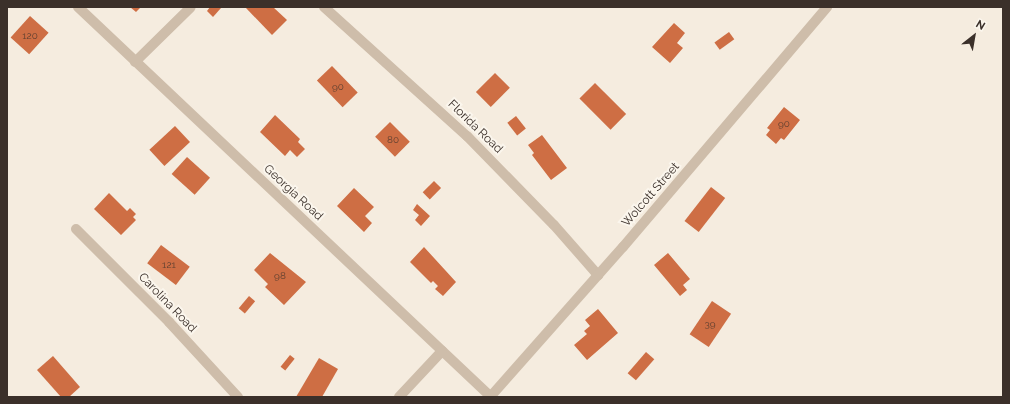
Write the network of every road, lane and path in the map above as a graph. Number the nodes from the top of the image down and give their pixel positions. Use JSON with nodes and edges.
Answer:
{"nodes":[{"id":1,"x":78,"y":7,"type":"edge"},
{"id":2,"x":191,"y":7,"type":"edge"},
{"id":3,"x":324,"y":7,"type":"edge"},
{"id":4,"x":827,"y":7,"type":"edge"},
{"id":5,"x":135,"y":62,"type":"junction"},
{"id":6,"x":76,"y":229,"type":"dead end"},
{"id":7,"x":598,"y":276,"type":"junction"},
{"id":8,"x":442,"y":351,"type":"junction"},
{"id":9,"x":238,"y":397,"type":"edge"},
{"id":10,"x":399,"y":397,"type":"edge"},
{"id":11,"x":491,"y":397,"type":"edge"}],
"edges":[{"from":1,"to":5,"type":"street","name":"Georgia Road"},
{"from":2,"to":5,"type":"street"},
{"from":3,"to":7,"type":"street","name":"Florida Road"},
{"from":4,"to":7,"type":"street","name":"Wolcott Street"},
{"from":5,"to":8,"type":"street","name":"Georgia Road"},
{"from":6,"to":9,"type":"street","name":"Carolina Road"},
{"from":7,"to":11,"type":"street","name":"Wolcott Street"},
{"from":8,"to":10,"type":"street"},
{"from":8,"to":11,"type":"street","name":"Georgia Road"}]}
